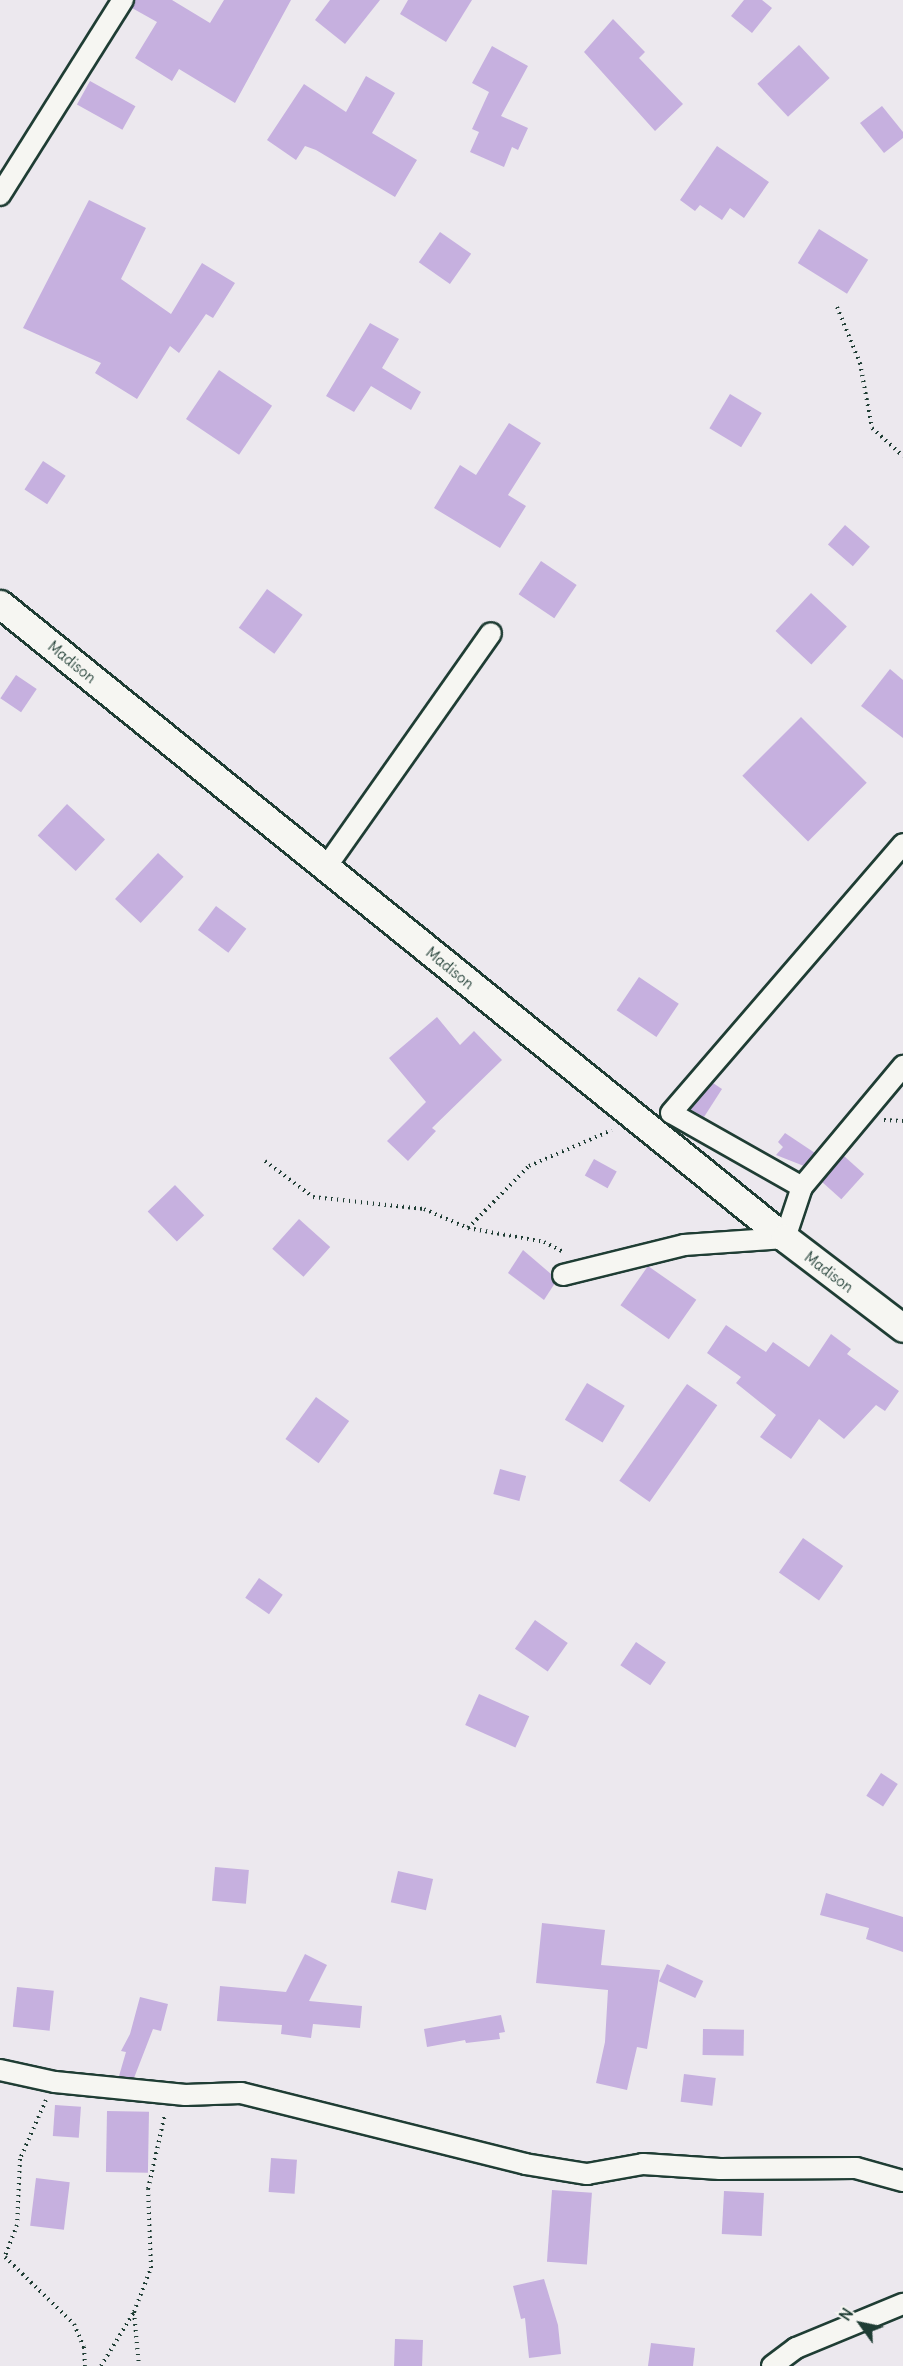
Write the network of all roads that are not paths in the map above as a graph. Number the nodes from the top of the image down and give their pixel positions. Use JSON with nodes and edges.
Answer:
{"nodes":[{"id":1,"x":123,"y":0,"type":"edge"},
{"id":2,"x":0,"y":195,"type":"edge"},
{"id":3,"x":0,"y":604,"type":"edge"},
{"id":4,"x":491,"y":633,"type":"dead end"},
{"id":5,"x":903,"y":844,"type":"edge"},
{"id":6,"x":326,"y":867,"type":"junction"},
{"id":7,"x":903,"y":1066,"type":"edge"},
{"id":8,"x":802,"y":1187,"type":"junction"},
{"id":9,"x":784,"y":1238,"type":"junction"},
{"id":10,"x":563,"y":1275,"type":"dead end"},
{"id":11,"x":903,"y":1328,"type":"edge"},
{"id":12,"x":0,"y":2070,"type":"edge"},
{"id":13,"x":903,"y":2181,"type":"edge"},
{"id":14,"x":903,"y":2304,"type":"edge"},
{"id":15,"x":772,"y":2366,"type":"edge"}],
"edges":[{"from":1,"to":2,"type":"street"},
{"from":3,"to":6,"type":"street","name":"Madison"},
{"from":4,"to":6,"type":"street"},
{"from":5,"to":8,"type":"street"},
{"from":6,"to":9,"type":"street","name":"Madison"},
{"from":7,"to":8,"type":"street"},
{"from":8,"to":9,"type":"street"},
{"from":9,"to":10,"type":"street"},
{"from":9,"to":11,"type":"street","name":"Madison"},
{"from":12,"to":13,"type":"street"},
{"from":14,"to":15,"type":"street"}]}
